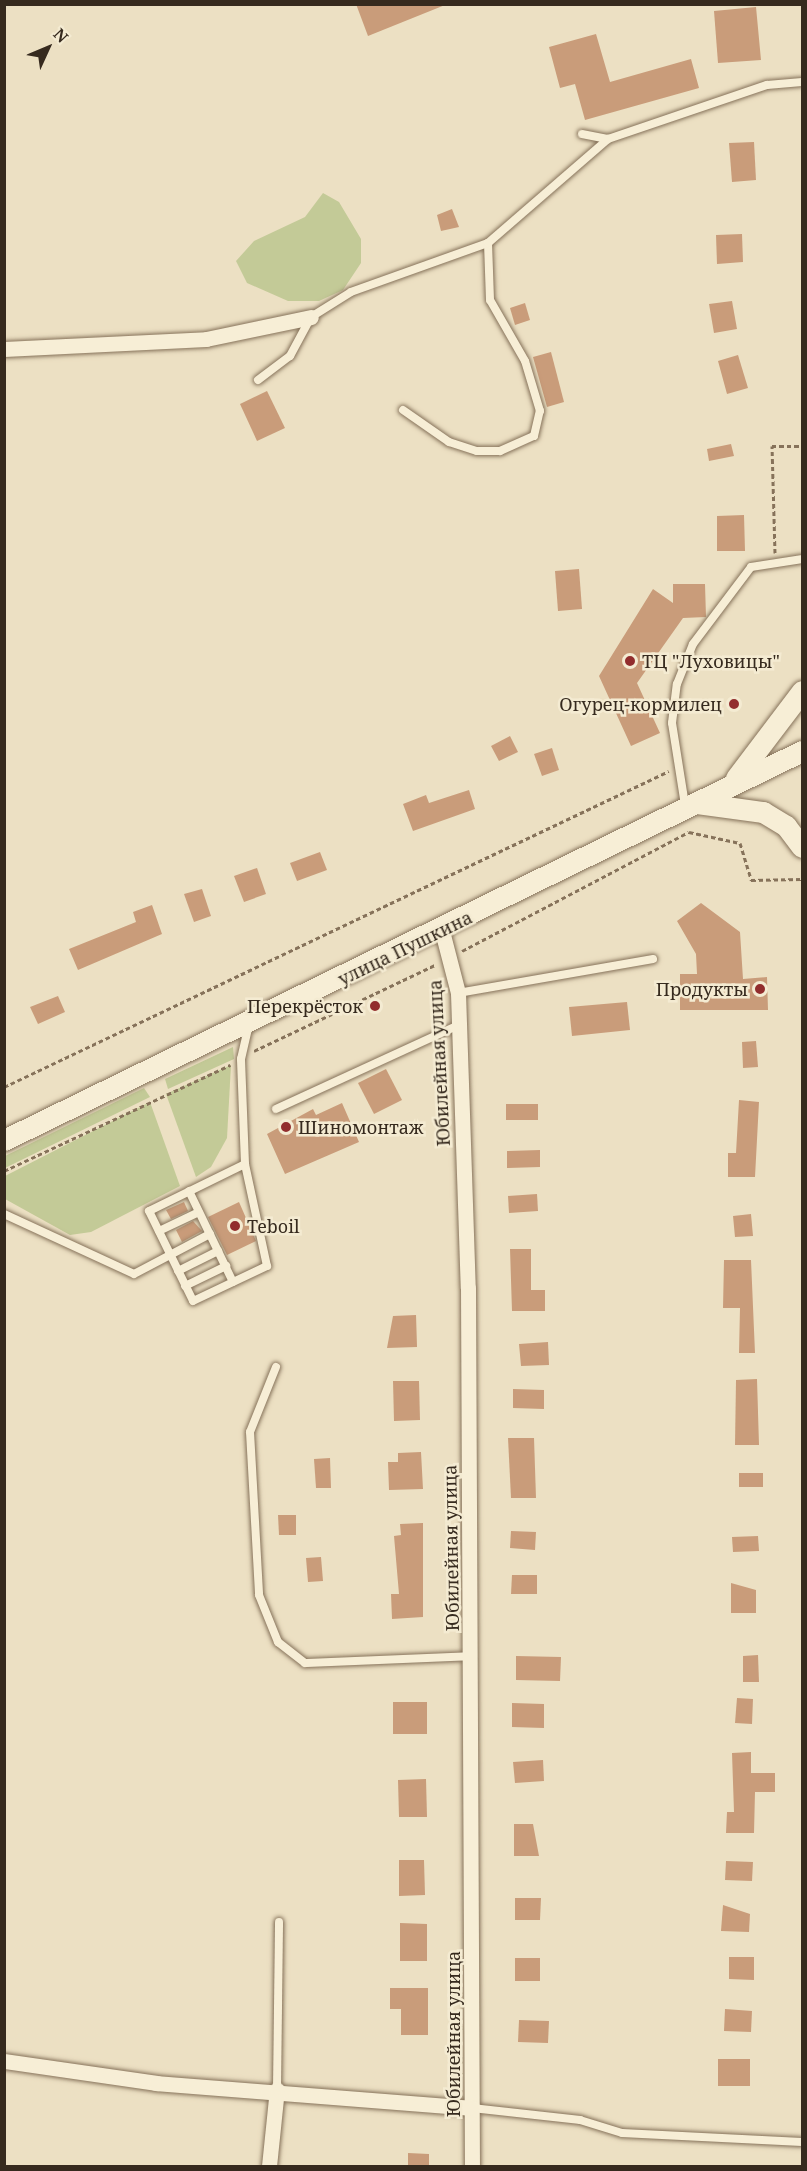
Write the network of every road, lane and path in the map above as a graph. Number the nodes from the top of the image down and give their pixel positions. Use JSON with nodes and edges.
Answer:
{"nodes":[{"id":1,"x":802,"y":82,"type":"edge"},
{"id":2,"x":582,"y":134,"type":"dead end"},
{"id":3,"x":608,"y":139,"type":"junction"},
{"id":4,"x":488,"y":243,"type":"junction"},
{"id":5,"x":311,"y":317,"type":"junction"},
{"id":6,"x":4,"y":349,"type":"edge"},
{"id":7,"x":258,"y":380,"type":"dead end"},
{"id":8,"x":402,"y":410,"type":"dead end"},
{"id":9,"x":802,"y":446,"type":"edge"},
{"id":10,"x":802,"y":559,"type":"edge"},
{"id":11,"x":776,"y":563,"type":"junction"},
{"id":12,"x":802,"y":691,"type":"edge"},
{"id":13,"x":802,"y":751,"type":"edge"},
{"id":14,"x":679,"y":767,"type":"junction"},
{"id":15,"x":725,"y":789,"type":"junction"},
{"id":16,"x":691,"y":805,"type":"junction"},
{"id":17,"x":802,"y":848,"type":"edge"},
{"id":18,"x":802,"y":879,"type":"edge"},
{"id":19,"x":442,"y":931,"type":"junction"},
{"id":20,"x":452,"y":957,"type":"junction"},
{"id":21,"x":653,"y":959,"type":"dead end"},
{"id":22,"x":458,"y":993,"type":"junction"},
{"id":23,"x":249,"y":1023,"type":"junction"},
{"id":24,"x":459,"y":1025,"type":"junction"},
{"id":25,"x":242,"y":1059,"type":"junction"},
{"id":26,"x":4,"y":1087,"type":"edge"},
{"id":27,"x":276,"y":1109,"type":"dead end"},
{"id":28,"x":4,"y":1140,"type":"edge"},
{"id":29,"x":245,"y":1164,"type":"junction"},
{"id":30,"x":4,"y":1171,"type":"edge"},
{"id":31,"x":189,"y":1191,"type":"junction"},
{"id":32,"x":199,"y":1212,"type":"junction"},
{"id":33,"x":4,"y":1215,"type":"edge"},
{"id":34,"x":159,"y":1232,"type":"junction"},
{"id":35,"x":210,"y":1234,"type":"junction"},
{"id":36,"x":218,"y":1251,"type":"junction"},
{"id":37,"x":170,"y":1254,"type":"junction"},
{"id":38,"x":226,"y":1266,"type":"junction"},
{"id":39,"x":178,"y":1271,"type":"junction"},
{"id":40,"x":233,"y":1282,"type":"junction"},
{"id":41,"x":185,"y":1286,"type":"junction"},
{"id":42,"x":276,"y":1367,"type":"dead end"},
{"id":43,"x":472,"y":1656,"type":"junction"},
{"id":44,"x":279,"y":1922,"type":"dead end"},
{"id":45,"x":4,"y":2061,"type":"edge"},
{"id":46,"x":277,"y":2089,"type":"junction"},
{"id":47,"x":472,"y":2108,"type":"junction"},
{"id":48,"x":802,"y":2142,"type":"edge"},
{"id":49,"x":269,"y":2166,"type":"edge"},
{"id":50,"x":472,"y":2166,"type":"edge"}],
"edges":[{"from":1,"to":3,"type":"lane"},
{"from":2,"to":3,"type":"lane"},
{"from":3,"to":4,"type":"lane"},
{"from":4,"to":5,"type":"lane"},
{"from":4,"to":8,"type":"lane"},
{"from":5,"to":6,"type":"street"},
{"from":5,"to":7,"type":"lane"},
{"from":9,"to":11,"type":"path"},
{"from":10,"to":11,"type":"lane"},
{"from":11,"to":14,"type":"lane"},
{"from":12,"to":15,"type":"main road"},
{"from":13,"to":15,"type":"main road","name":"улица Пушкина"},
{"from":14,"to":16,"type":"lane"},
{"from":14,"to":26,"type":"path"},
{"from":15,"to":16,"type":"main road","name":"улица Пушкина"},
{"from":16,"to":17,"type":"main road"},
{"from":16,"to":19,"type":"main road","name":"улица Пушкина"},
{"from":18,"to":20,"type":"path"},
{"from":19,"to":20,"type":"street","name":"Юбилейная улица"},
{"from":19,"to":23,"type":"main road","name":"улица Пушкина"},
{"from":20,"to":22,"type":"street","name":"Юбилейная улица"},
{"from":20,"to":25,"type":"path"},
{"from":21,"to":22,"type":"lane"},
{"from":22,"to":24,"type":"street","name":"Юбилейная улица"},
{"from":23,"to":25,"type":"lane"},
{"from":23,"to":28,"type":"main road","name":"улица Пушкина"},
{"from":24,"to":27,"type":"lane"},
{"from":24,"to":43,"type":"street","name":"Юбилейная улица"},
{"from":25,"to":29,"type":"lane"},
{"from":25,"to":30,"type":"path"},
{"from":29,"to":31,"type":"lane"},
{"from":29,"to":40,"type":"lane"},
{"from":31,"to":32,"type":"lane"},
{"from":31,"to":34,"type":"lane"},
{"from":32,"to":34,"type":"lane"},
{"from":32,"to":35,"type":"lane"},
{"from":33,"to":37,"type":"lane"},
{"from":34,"to":37,"type":"lane"},
{"from":35,"to":36,"type":"lane"},
{"from":35,"to":37,"type":"lane"},
{"from":36,"to":38,"type":"lane"},
{"from":36,"to":39,"type":"lane"},
{"from":37,"to":39,"type":"lane"},
{"from":38,"to":40,"type":"lane"},
{"from":38,"to":41,"type":"lane"},
{"from":39,"to":41,"type":"lane"},
{"from":40,"to":41,"type":"lane"},
{"from":42,"to":43,"type":"lane"},
{"from":43,"to":47,"type":"street","name":"Юбилейная улица"},
{"from":44,"to":46,"type":"lane"},
{"from":45,"to":46,"type":"street"},
{"from":46,"to":47,"type":"street"},
{"from":46,"to":49,"type":"street"},
{"from":47,"to":48,"type":"lane"},
{"from":47,"to":50,"type":"street","name":"Юбилейная улица"}]}
